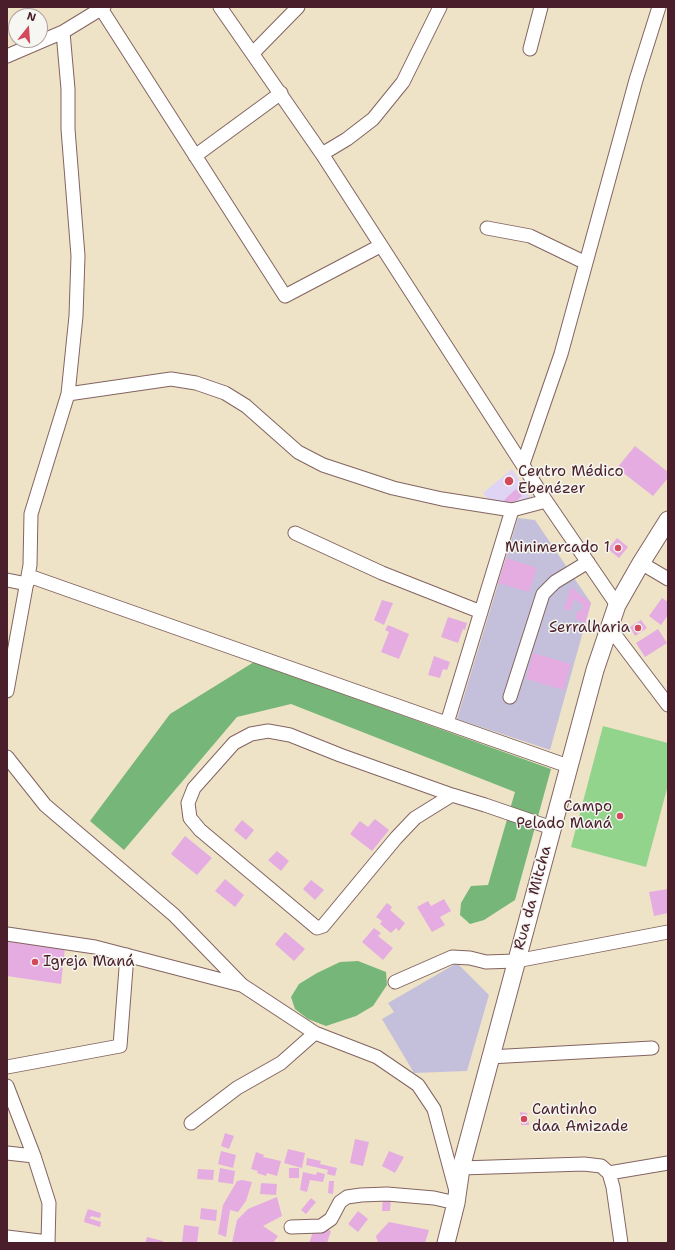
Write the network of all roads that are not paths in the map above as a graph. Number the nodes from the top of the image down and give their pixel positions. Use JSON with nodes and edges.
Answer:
{"nodes":[{"id":1,"x":220,"y":7,"type":"edge"},
{"id":2,"x":298,"y":7,"type":"edge"},
{"id":3,"x":440,"y":7,"type":"edge"},
{"id":4,"x":541,"y":7,"type":"edge"},
{"id":5,"x":659,"y":7,"type":"edge"},
{"id":6,"x":102,"y":8,"type":"edge"},
{"id":7,"x":63,"y":32,"type":"junction"},
{"id":8,"x":530,"y":49,"type":"dead end"},
{"id":9,"x":253,"y":53,"type":"junction"},
{"id":10,"x":7,"y":56,"type":"edge"},
{"id":11,"x":281,"y":93,"type":"junction"},
{"id":12,"x":322,"y":154,"type":"junction"},
{"id":13,"x":195,"y":156,"type":"junction"},
{"id":14,"x":488,"y":228,"type":"dead end"},
{"id":15,"x":380,"y":246,"type":"junction"},
{"id":16,"x":586,"y":262,"type":"junction"},
{"id":17,"x":68,"y":394,"type":"junction"},
{"id":18,"x":523,"y":464,"type":"junction"},
{"id":19,"x":546,"y":501,"type":"junction"},
{"id":20,"x":512,"y":510,"type":"junction"},
{"id":21,"x":668,"y":520,"type":"edge"},
{"id":22,"x":295,"y":533,"type":"dead end"},
{"id":23,"x":588,"y":562,"type":"junction"},
{"id":24,"x":641,"y":563,"type":"junction"},
{"id":25,"x":668,"y":579,"type":"edge"},
{"id":26,"x":7,"y":580,"type":"edge"},
{"id":27,"x":28,"y":580,"type":"junction"},
{"id":28,"x":618,"y":605,"type":"junction"},
{"id":29,"x":481,"y":612,"type":"junction"},
{"id":30,"x":609,"y":627,"type":"junction"},
{"id":31,"x":7,"y":691,"type":"edge"},
{"id":32,"x":510,"y":696,"type":"dead end"},
{"id":33,"x":668,"y":705,"type":"edge"},
{"id":34,"x":447,"y":723,"type":"junction"},
{"id":35,"x":7,"y":756,"type":"edge"},
{"id":36,"x":568,"y":766,"type":"junction"},
{"id":37,"x":452,"y":794,"type":"junction"},
{"id":38,"x":552,"y":828,"type":"junction"},
{"id":39,"x":668,"y":932,"type":"edge"},
{"id":40,"x":7,"y":934,"type":"edge"},
{"id":41,"x":127,"y":955,"type":"junction"},
{"id":42,"x":516,"y":961,"type":"junction"},
{"id":43,"x":395,"y":982,"type":"dead end"},
{"id":44,"x":242,"y":985,"type":"junction"},
{"id":45,"x":315,"y":1033,"type":"junction"},
{"id":46,"x":652,"y":1048,"type":"dead end"},
{"id":47,"x":489,"y":1057,"type":"junction"},
{"id":48,"x":7,"y":1067,"type":"edge"},
{"id":49,"x":7,"y":1086,"type":"edge"},
{"id":50,"x":191,"y":1123,"type":"dead end"},
{"id":51,"x":7,"y":1153,"type":"edge"},
{"id":52,"x":34,"y":1156,"type":"junction"},
{"id":53,"x":668,"y":1162,"type":"edge"},
{"id":54,"x":461,"y":1168,"type":"junction"},
{"id":55,"x":609,"y":1173,"type":"junction"},
{"id":56,"x":456,"y":1198,"type":"junction"},
{"id":57,"x":291,"y":1227,"type":"dead end"},
{"id":58,"x":7,"y":1237,"type":"edge"},
{"id":59,"x":48,"y":1243,"type":"edge"},
{"id":60,"x":446,"y":1243,"type":"edge"},
{"id":61,"x":621,"y":1243,"type":"edge"}],
"edges":[{"from":1,"to":9,"type":"street"},
{"from":2,"to":9,"type":"street"},
{"from":3,"to":12,"type":"street"},
{"from":4,"to":8,"type":"street"},
{"from":5,"to":16,"type":"street"},
{"from":6,"to":7,"type":"street"},
{"from":6,"to":13,"type":"street"},
{"from":7,"to":10,"type":"street"},
{"from":7,"to":17,"type":"street"},
{"from":9,"to":11,"type":"street"},
{"from":11,"to":12,"type":"street"},
{"from":11,"to":13,"type":"street"},
{"from":12,"to":15,"type":"street"},
{"from":13,"to":15,"type":"street"},
{"from":14,"to":16,"type":"street"},
{"from":15,"to":18,"type":"street"},
{"from":16,"to":18,"type":"street"},
{"from":17,"to":20,"type":"street"},
{"from":17,"to":27,"type":"street"},
{"from":18,"to":19,"type":"street"},
{"from":19,"to":20,"type":"street"},
{"from":19,"to":23,"type":"street"},
{"from":20,"to":29,"type":"street"},
{"from":21,"to":24,"type":"main road","name":"Rua da Mitcha"},
{"from":22,"to":29,"type":"street"},
{"from":23,"to":28,"type":"street"},
{"from":23,"to":32,"type":"street"},
{"from":24,"to":25,"type":"street"},
{"from":24,"to":28,"type":"main road","name":"Rua da Mitcha"},
{"from":26,"to":27,"type":"street"},
{"from":27,"to":31,"type":"street"},
{"from":27,"to":34,"type":"street"},
{"from":28,"to":30,"type":"main road","name":"Rua da Mitcha"},
{"from":29,"to":34,"type":"street"},
{"from":30,"to":33,"type":"street"},
{"from":30,"to":36,"type":"main road","name":"Rua da Mitcha"},
{"from":34,"to":36,"type":"street"},
{"from":35,"to":44,"type":"street"},
{"from":36,"to":38,"type":"main road","name":"Rua da Mitcha"},
{"from":37,"to":37,"type":"street"},
{"from":37,"to":38,"type":"street"},
{"from":38,"to":42,"type":"main road","name":"Rua da Mitcha"},
{"from":39,"to":42,"type":"street"},
{"from":40,"to":41,"type":"street"},
{"from":41,"to":44,"type":"street"},
{"from":41,"to":48,"type":"street"},
{"from":42,"to":43,"type":"street"},
{"from":42,"to":47,"type":"main road","name":"Rua da Mitcha"},
{"from":44,"to":45,"type":"street"},
{"from":45,"to":50,"type":"street"},
{"from":45,"to":56,"type":"street"},
{"from":46,"to":47,"type":"street"},
{"from":47,"to":54,"type":"main road","name":"Rua da Mitcha"},
{"from":49,"to":52,"type":"street"},
{"from":51,"to":52,"type":"street"},
{"from":52,"to":59,"type":"street"},
{"from":53,"to":55,"type":"street"},
{"from":54,"to":55,"type":"street"},
{"from":54,"to":56,"type":"main road","name":"Rua da Mitcha"},
{"from":55,"to":61,"type":"street"},
{"from":56,"to":57,"type":"street"},
{"from":56,"to":60,"type":"main road","name":"Rua da Mitcha"},
{"from":58,"to":59,"type":"street"}]}
